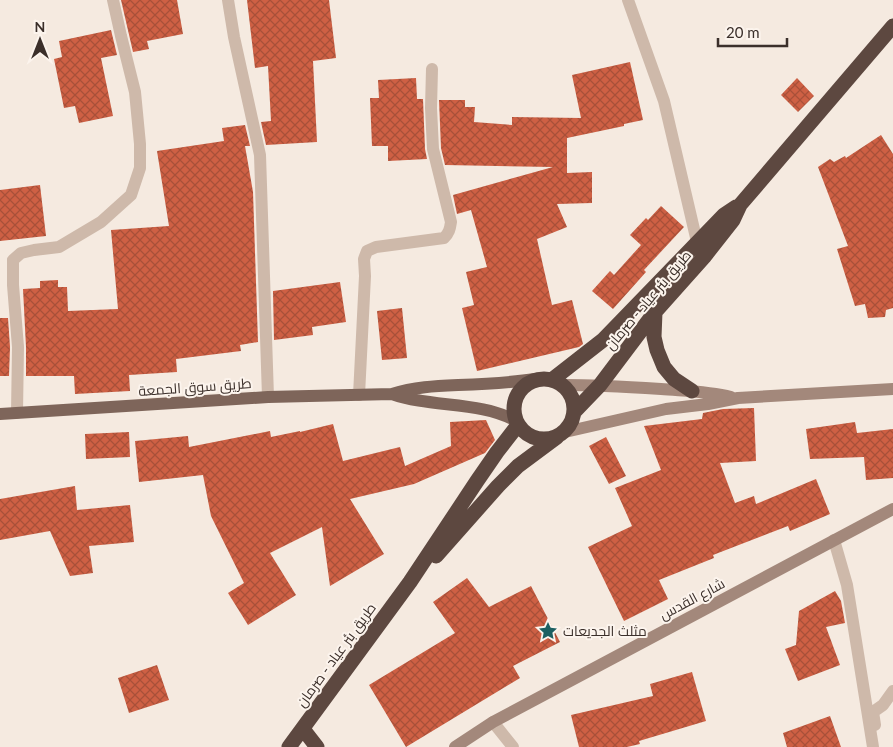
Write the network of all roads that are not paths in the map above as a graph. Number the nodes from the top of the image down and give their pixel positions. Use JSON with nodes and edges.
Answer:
{"nodes":[{"id":1,"x":114,"y":0,"type":"edge"},
{"id":2,"x":228,"y":0,"type":"edge"},
{"id":3,"x":628,"y":0,"type":"edge"},
{"id":4,"x":893,"y":26,"type":"edge"},
{"id":5,"x":432,"y":68,"type":"dead end"},
{"id":6,"x":740,"y":205,"type":"junction"},
{"id":7,"x":697,"y":242,"type":"junction"},
{"id":8,"x":655,"y":312,"type":"junction"},
{"id":9,"x":535,"y":379,"type":"junction"},
{"id":10,"x":559,"y":382,"type":"junction"},
{"id":11,"x":600,"y":385,"type":"junction"},
{"id":12,"x":893,"y":389,"type":"edge"},
{"id":13,"x":692,"y":391,"type":"junction"},
{"id":14,"x":392,"y":394,"type":"junction"},
{"id":15,"x":359,"y":395,"type":"junction"},
{"id":16,"x":268,"y":397,"type":"junction"},
{"id":17,"x":738,"y":398,"type":"junction"},
{"id":18,"x":575,"y":411,"type":"junction"},
{"id":19,"x":16,"y":413,"type":"junction"},
{"id":20,"x":0,"y":414,"type":"edge"},
{"id":21,"x":517,"y":423,"type":"junction"},
{"id":22,"x":561,"y":434,"type":"junction"},
{"id":23,"x":893,"y":509,"type":"edge"},
{"id":24,"x":834,"y":540,"type":"junction"},
{"id":25,"x":410,"y":582,"type":"junction"},
{"id":26,"x":893,"y":691,"type":"edge"},
{"id":27,"x":493,"y":722,"type":"junction"},
{"id":28,"x":303,"y":729,"type":"junction"},
{"id":29,"x":289,"y":747,"type":"edge"},
{"id":30,"x":317,"y":747,"type":"edge"},
{"id":31,"x":455,"y":747,"type":"edge"},
{"id":32,"x":514,"y":747,"type":"edge"},
{"id":33,"x":874,"y":747,"type":"edge"}],
"edges":[{"from":1,"to":19,"type":"street"},
{"from":2,"to":16,"type":"street"},
{"from":3,"to":7,"type":"street"},
{"from":4,"to":6,"type":"highway","name":"طريق بئر عياد - صرمان"},
{"from":5,"to":15,"type":"street"},
{"from":6,"to":7,"type":"highway","name":"طريق بئر عياد - صرمان"},
{"from":6,"to":8,"type":"highway","name":"طريق بئر عياد - صرمان"},
{"from":7,"to":10,"type":"highway","name":"طريق بئر عياد - صرمان"},
{"from":8,"to":11,"type":"highway","name":"طريق بئر عياد - صرمان"},
{"from":8,"to":13,"type":"highway"},
{"from":9,"to":10,"type":"highway"},
{"from":9,"to":14,"type":"main road","name":"طريق سوق الجمعة"},
{"from":9,"to":21,"type":"highway"},
{"from":10,"to":11,"type":"street"},
{"from":10,"to":18,"type":"highway"},
{"from":11,"to":13,"type":"street"},
{"from":11,"to":18,"type":"highway","name":"طريق بئر عياد - صرمان"},
{"from":12,"to":17,"type":"street"},
{"from":13,"to":17,"type":"street"},
{"from":14,"to":15,"type":"main road","name":"طريق سوق الجمعة"},
{"from":14,"to":21,"type":"main road","name":"طريق سوق الجمعة"},
{"from":15,"to":16,"type":"main road","name":"طريق سوق الجمعة"},
{"from":16,"to":19,"type":"main road","name":"طريق سوق الجمعة"},
{"from":17,"to":22,"type":"street"},
{"from":18,"to":22,"type":"highway"},
{"from":19,"to":20,"type":"main road","name":"طريق سوق الجمعة"},
{"from":21,"to":22,"type":"highway"},
{"from":21,"to":25,"type":"highway"},
{"from":22,"to":25,"type":"highway"},
{"from":23,"to":24,"type":"street","name":"شارع القدس"},
{"from":24,"to":27,"type":"street","name":"شارع القدس"},
{"from":24,"to":33,"type":"street"},
{"from":25,"to":28,"type":"highway","name":"طريق بئر عياد - صرمان"},
{"from":26,"to":33,"type":"street"},
{"from":27,"to":31,"type":"street","name":"شارع القدس"},
{"from":27,"to":32,"type":"street"},
{"from":28,"to":29,"type":"highway","name":"طريق بئر عياد - صرمان"},
{"from":28,"to":30,"type":"highway"}]}
